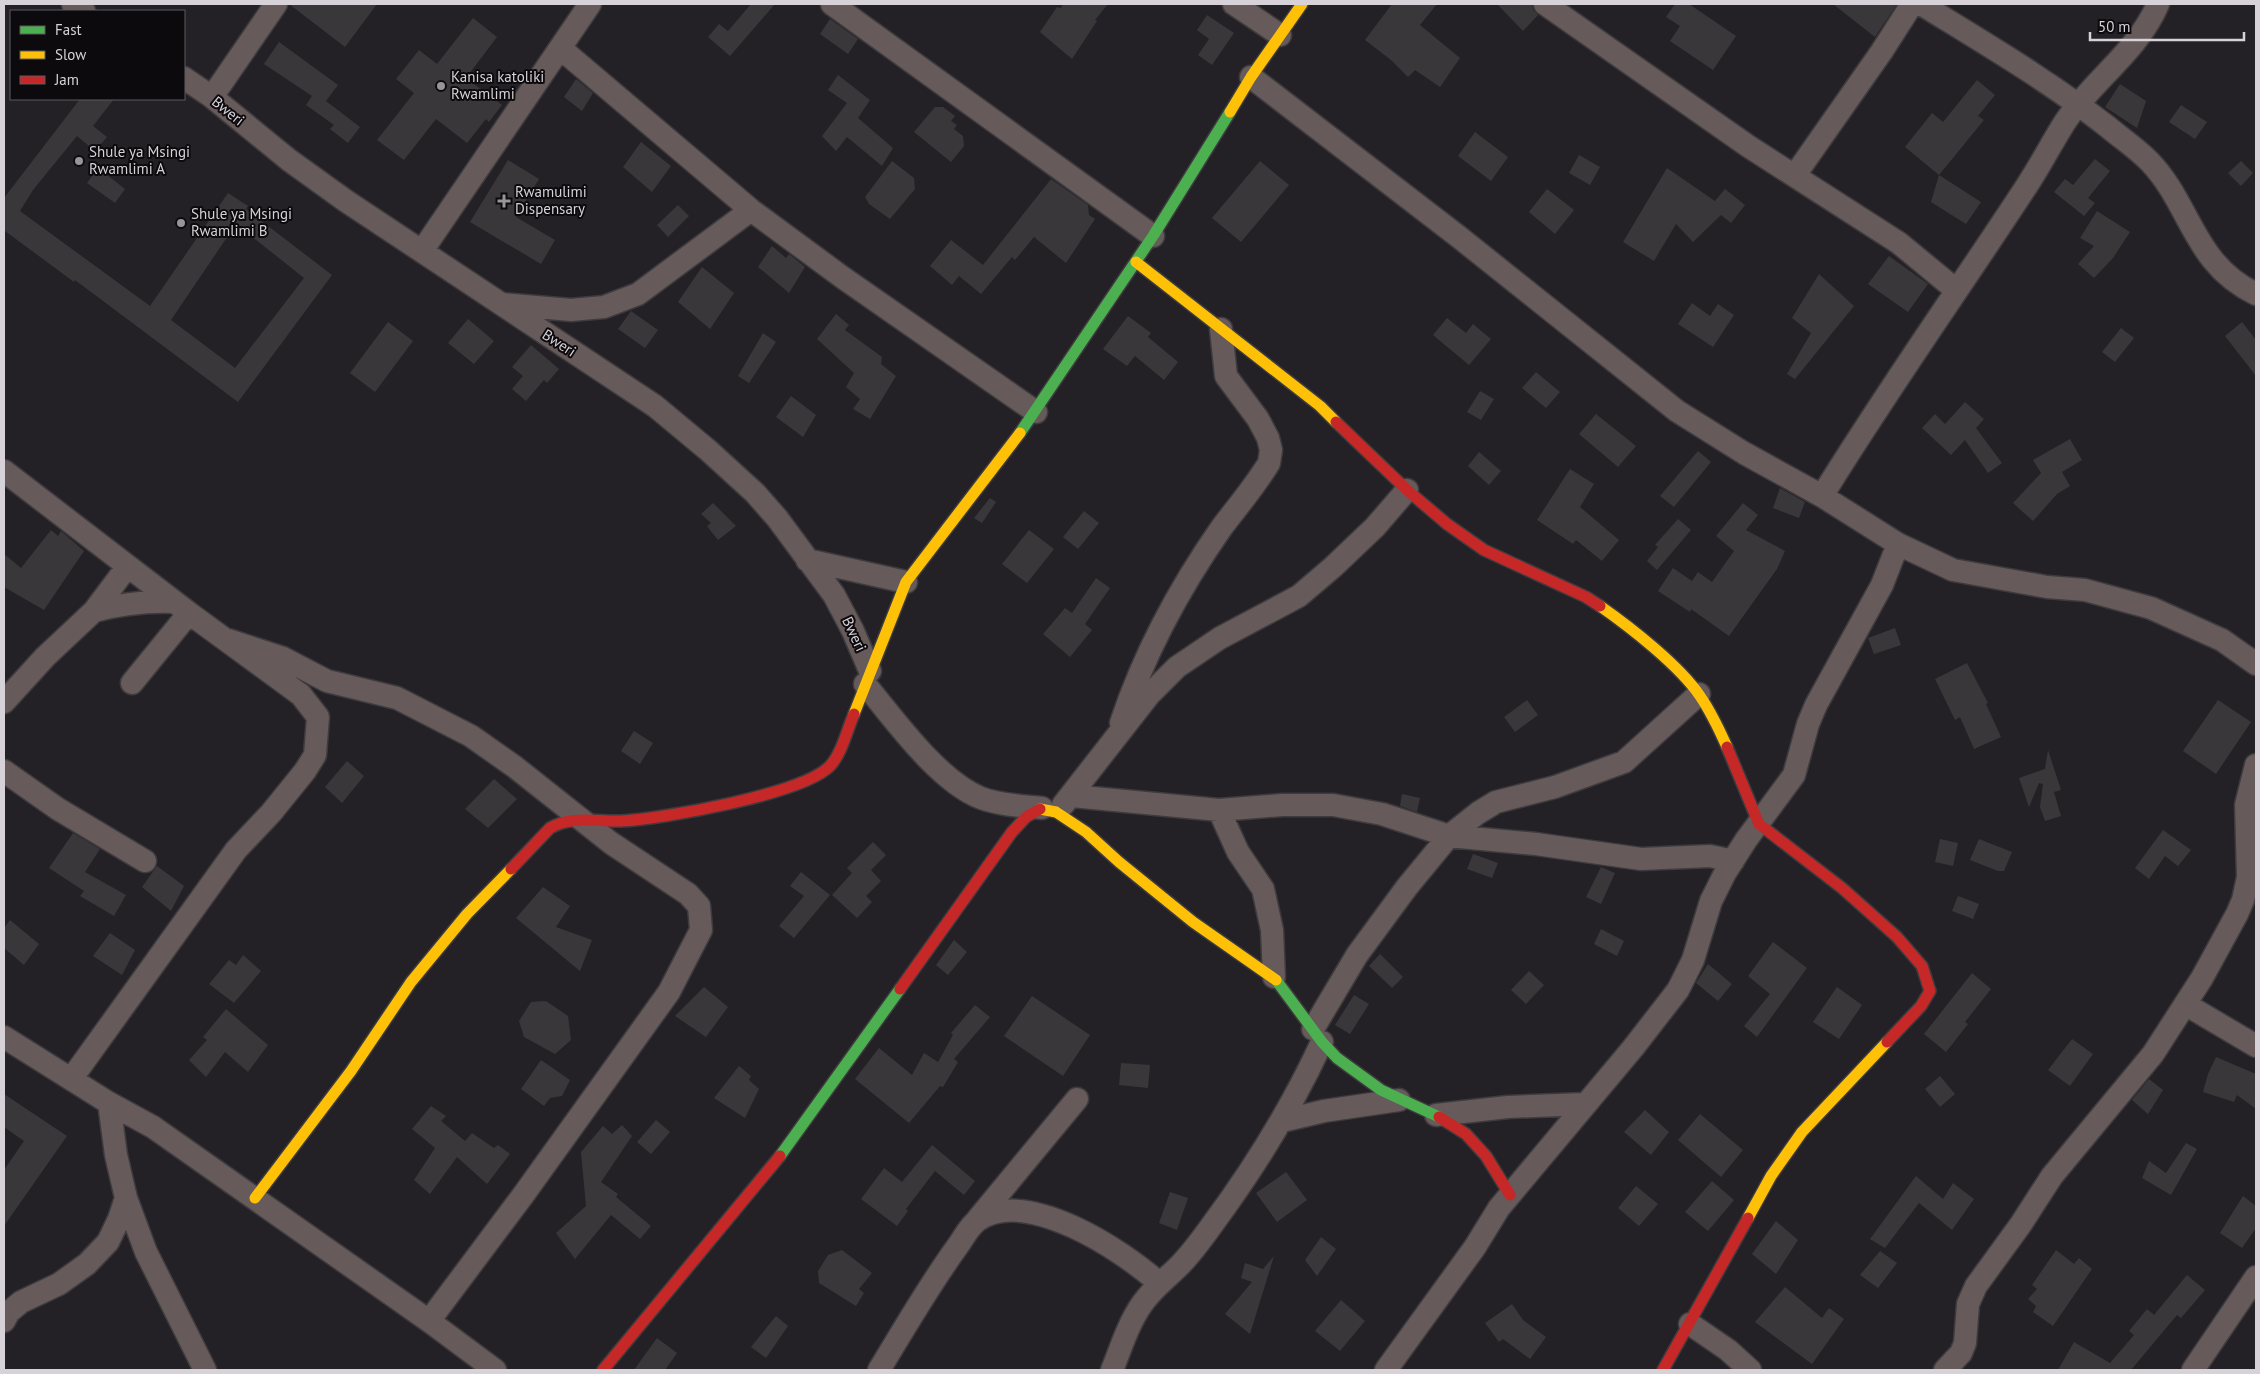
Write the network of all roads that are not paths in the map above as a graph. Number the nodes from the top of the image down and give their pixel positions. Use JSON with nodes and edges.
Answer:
{"nodes":[{"id":1,"x":276,"y":4,"type":"edge"},
{"id":2,"x":590,"y":4,"type":"edge"},
{"id":3,"x":832,"y":4,"type":"edge"},
{"id":4,"x":1234,"y":4,"type":"edge"},
{"id":5,"x":1302,"y":4,"type":"edge"},
{"id":6,"x":1912,"y":4,"type":"edge"},
{"id":7,"x":1921,"y":4,"type":"edge"},
{"id":8,"x":2158,"y":4,"type":"edge"},
{"id":9,"x":1555,"y":6,"type":"edge"},
{"id":10,"x":1280,"y":35,"type":"junction"},
{"id":11,"x":560,"y":48,"type":"junction"},
{"id":12,"x":1251,"y":77,"type":"junction"},
{"id":13,"x":185,"y":79,"type":"edge"},
{"id":14,"x":212,"y":97,"type":"junction"},
{"id":15,"x":2078,"y":104,"type":"junction"},
{"id":16,"x":1795,"y":175,"type":"junction"},
{"id":17,"x":751,"y":210,"type":"junction"},
{"id":18,"x":1153,"y":236,"type":"junction"},
{"id":19,"x":422,"y":251,"type":"junction"},
{"id":20,"x":1136,"y":262,"type":"junction"},
{"id":21,"x":1956,"y":290,"type":"junction"},
{"id":22,"x":2256,"y":294,"type":"edge"},
{"id":23,"x":501,"y":304,"type":"junction"},
{"id":24,"x":1221,"y":329,"type":"junction"},
{"id":25,"x":1036,"y":412,"type":"junction"},
{"id":26,"x":4,"y":472,"type":"edge"},
{"id":27,"x":1406,"y":490,"type":"junction"},
{"id":28,"x":1822,"y":496,"type":"junction"},
{"id":29,"x":1898,"y":544,"type":"junction"},
{"id":30,"x":806,"y":560,"type":"junction"},
{"id":31,"x":127,"y":567,"type":"junction"},
{"id":32,"x":906,"y":582,"type":"junction"},
{"id":33,"x":181,"y":608,"type":"junction"},
{"id":34,"x":94,"y":611,"type":"junction"},
{"id":35,"x":228,"y":640,"type":"junction"},
{"id":36,"x":2256,"y":664,"type":"edge"},
{"id":37,"x":868,"y":677,"type":"junction"},
{"id":38,"x":132,"y":683,"type":"dead end"},
{"id":39,"x":1700,"y":694,"type":"junction"},
{"id":40,"x":4,"y":702,"type":"edge"},
{"id":41,"x":1116,"y":738,"type":"junction"},
{"id":42,"x":2256,"y":764,"type":"edge"},
{"id":43,"x":4,"y":771,"type":"edge"},
{"id":44,"x":1072,"y":796,"type":"junction"},
{"id":45,"x":1049,"y":810,"type":"junction"},
{"id":46,"x":1219,"y":810,"type":"junction"},
{"id":47,"x":581,"y":820,"type":"junction"},
{"id":48,"x":1759,"y":824,"type":"junction"},
{"id":49,"x":1449,"y":836,"type":"junction"},
{"id":50,"x":145,"y":861,"type":"dead end"},
{"id":51,"x":1732,"y":861,"type":"junction"},
{"id":52,"x":1274,"y":977,"type":"junction"},
{"id":53,"x":2186,"y":1004,"type":"junction"},
{"id":54,"x":1318,"y":1036,"type":"junction"},
{"id":55,"x":4,"y":1037,"type":"edge"},
{"id":56,"x":2256,"y":1046,"type":"edge"},
{"id":57,"x":72,"y":1078,"type":"junction"},
{"id":58,"x":1078,"y":1099,"type":"dead end"},
{"id":59,"x":1399,"y":1100,"type":"junction"},
{"id":60,"x":109,"y":1103,"type":"junction"},
{"id":61,"x":1585,"y":1104,"type":"junction"},
{"id":62,"x":1436,"y":1115,"type":"junction"},
{"id":63,"x":1282,"y":1121,"type":"junction"},
{"id":64,"x":1510,"y":1195,"type":"junction"},
{"id":65,"x":126,"y":1198,"type":"junction"},
{"id":66,"x":256,"y":1198,"type":"junction"},
{"id":67,"x":977,"y":1220,"type":"junction"},
{"id":68,"x":2256,"y":1277,"type":"edge"},
{"id":69,"x":1159,"y":1282,"type":"junction"},
{"id":70,"x":12,"y":1303,"type":"edge"},
{"id":71,"x":4,"y":1321,"type":"edge"},
{"id":72,"x":429,"y":1321,"type":"junction"},
{"id":73,"x":1690,"y":1324,"type":"junction"},
{"id":74,"x":205,"y":1370,"type":"edge"},
{"id":75,"x":495,"y":1370,"type":"edge"},
{"id":76,"x":603,"y":1370,"type":"edge"},
{"id":77,"x":879,"y":1370,"type":"edge"},
{"id":78,"x":1112,"y":1370,"type":"edge"},
{"id":79,"x":1386,"y":1370,"type":"edge"},
{"id":80,"x":1663,"y":1370,"type":"edge"},
{"id":81,"x":1750,"y":1370,"type":"edge"},
{"id":82,"x":1945,"y":1370,"type":"edge"},
{"id":83,"x":2194,"y":1370,"type":"edge"}],
"edges":[{"from":1,"to":14,"type":"street"},
{"from":2,"to":11,"type":"street"},
{"from":3,"to":18,"type":"street"},
{"from":4,"to":10,"type":"street"},
{"from":5,"to":10,"type":"street"},
{"from":6,"to":16,"type":"street"},
{"from":7,"to":15,"type":"street"},
{"from":8,"to":15,"type":"street"},
{"from":9,"to":16,"type":"street"},
{"from":10,"to":12,"type":"street"},
{"from":11,"to":17,"type":"street"},
{"from":11,"to":19,"type":"street"},
{"from":12,"to":18,"type":"street"},
{"from":12,"to":28,"type":"street"},
{"from":13,"to":14,"type":"street","name":"Bweri"},
{"from":14,"to":19,"type":"street","name":"Bweri"},
{"from":15,"to":21,"type":"street"},
{"from":15,"to":22,"type":"street"},
{"from":16,"to":21,"type":"street"},
{"from":17,"to":23,"type":"street"},
{"from":17,"to":25,"type":"street"},
{"from":18,"to":20,"type":"street"},
{"from":19,"to":23,"type":"street","name":"Bweri"},
{"from":20,"to":24,"type":"street"},
{"from":20,"to":25,"type":"street"},
{"from":21,"to":28,"type":"street"},
{"from":23,"to":30,"type":"street","name":"Bweri"},
{"from":24,"to":27,"type":"street"},
{"from":24,"to":41,"type":"street"},
{"from":25,"to":32,"type":"street"},
{"from":26,"to":31,"type":"street"},
{"from":27,"to":39,"type":"street"},
{"from":27,"to":41,"type":"street"},
{"from":28,"to":29,"type":"street"},
{"from":29,"to":36,"type":"street"},
{"from":29,"to":48,"type":"street"},
{"from":30,"to":32,"type":"street"},
{"from":30,"to":37,"type":"street","name":"Bweri"},
{"from":31,"to":33,"type":"street"},
{"from":31,"to":34,"type":"street"},
{"from":32,"to":37,"type":"street"},
{"from":33,"to":34,"type":"street"},
{"from":33,"to":35,"type":"street"},
{"from":33,"to":38,"type":"street"},
{"from":34,"to":40,"type":"street"},
{"from":35,"to":47,"type":"street"},
{"from":35,"to":57,"type":"street"},
{"from":37,"to":45,"type":"street","name":"Bweri"},
{"from":37,"to":47,"type":"street"},
{"from":39,"to":48,"type":"street"},
{"from":39,"to":49,"type":"street"},
{"from":41,"to":44,"type":"street"},
{"from":42,"to":53,"type":"street"},
{"from":43,"to":50,"type":"street"},
{"from":44,"to":45,"type":"street"},
{"from":44,"to":46,"type":"street"},
{"from":45,"to":52,"type":"street"},
{"from":45,"to":76,"type":"street"},
{"from":46,"to":49,"type":"street"},
{"from":46,"to":52,"type":"street"},
{"from":47,"to":66,"type":"street"},
{"from":47,"to":72,"type":"street"},
{"from":48,"to":51,"type":"street"},
{"from":48,"to":73,"type":"street"},
{"from":49,"to":51,"type":"street"},
{"from":49,"to":54,"type":"street"},
{"from":51,"to":61,"type":"street"},
{"from":52,"to":54,"type":"street"},
{"from":53,"to":56,"type":"street"},
{"from":53,"to":82,"type":"street"},
{"from":54,"to":59,"type":"street"},
{"from":54,"to":63,"type":"street"},
{"from":55,"to":57,"type":"street"},
{"from":57,"to":60,"type":"street"},
{"from":58,"to":67,"type":"street"},
{"from":59,"to":62,"type":"street"},
{"from":59,"to":63,"type":"street"},
{"from":60,"to":65,"type":"street"},
{"from":60,"to":66,"type":"street"},
{"from":61,"to":62,"type":"street"},
{"from":61,"to":64,"type":"street"},
{"from":62,"to":64,"type":"street"},
{"from":63,"to":69,"type":"street"},
{"from":64,"to":79,"type":"street"},
{"from":65,"to":70,"type":"street"},
{"from":65,"to":74,"type":"street"},
{"from":66,"to":72,"type":"street"},
{"from":67,"to":69,"type":"street"},
{"from":67,"to":77,"type":"street"},
{"from":68,"to":83,"type":"street"},
{"from":69,"to":78,"type":"street"},
{"from":70,"to":71,"type":"street"},
{"from":72,"to":75,"type":"street"},
{"from":73,"to":80,"type":"street"},
{"from":73,"to":81,"type":"street"}]}
